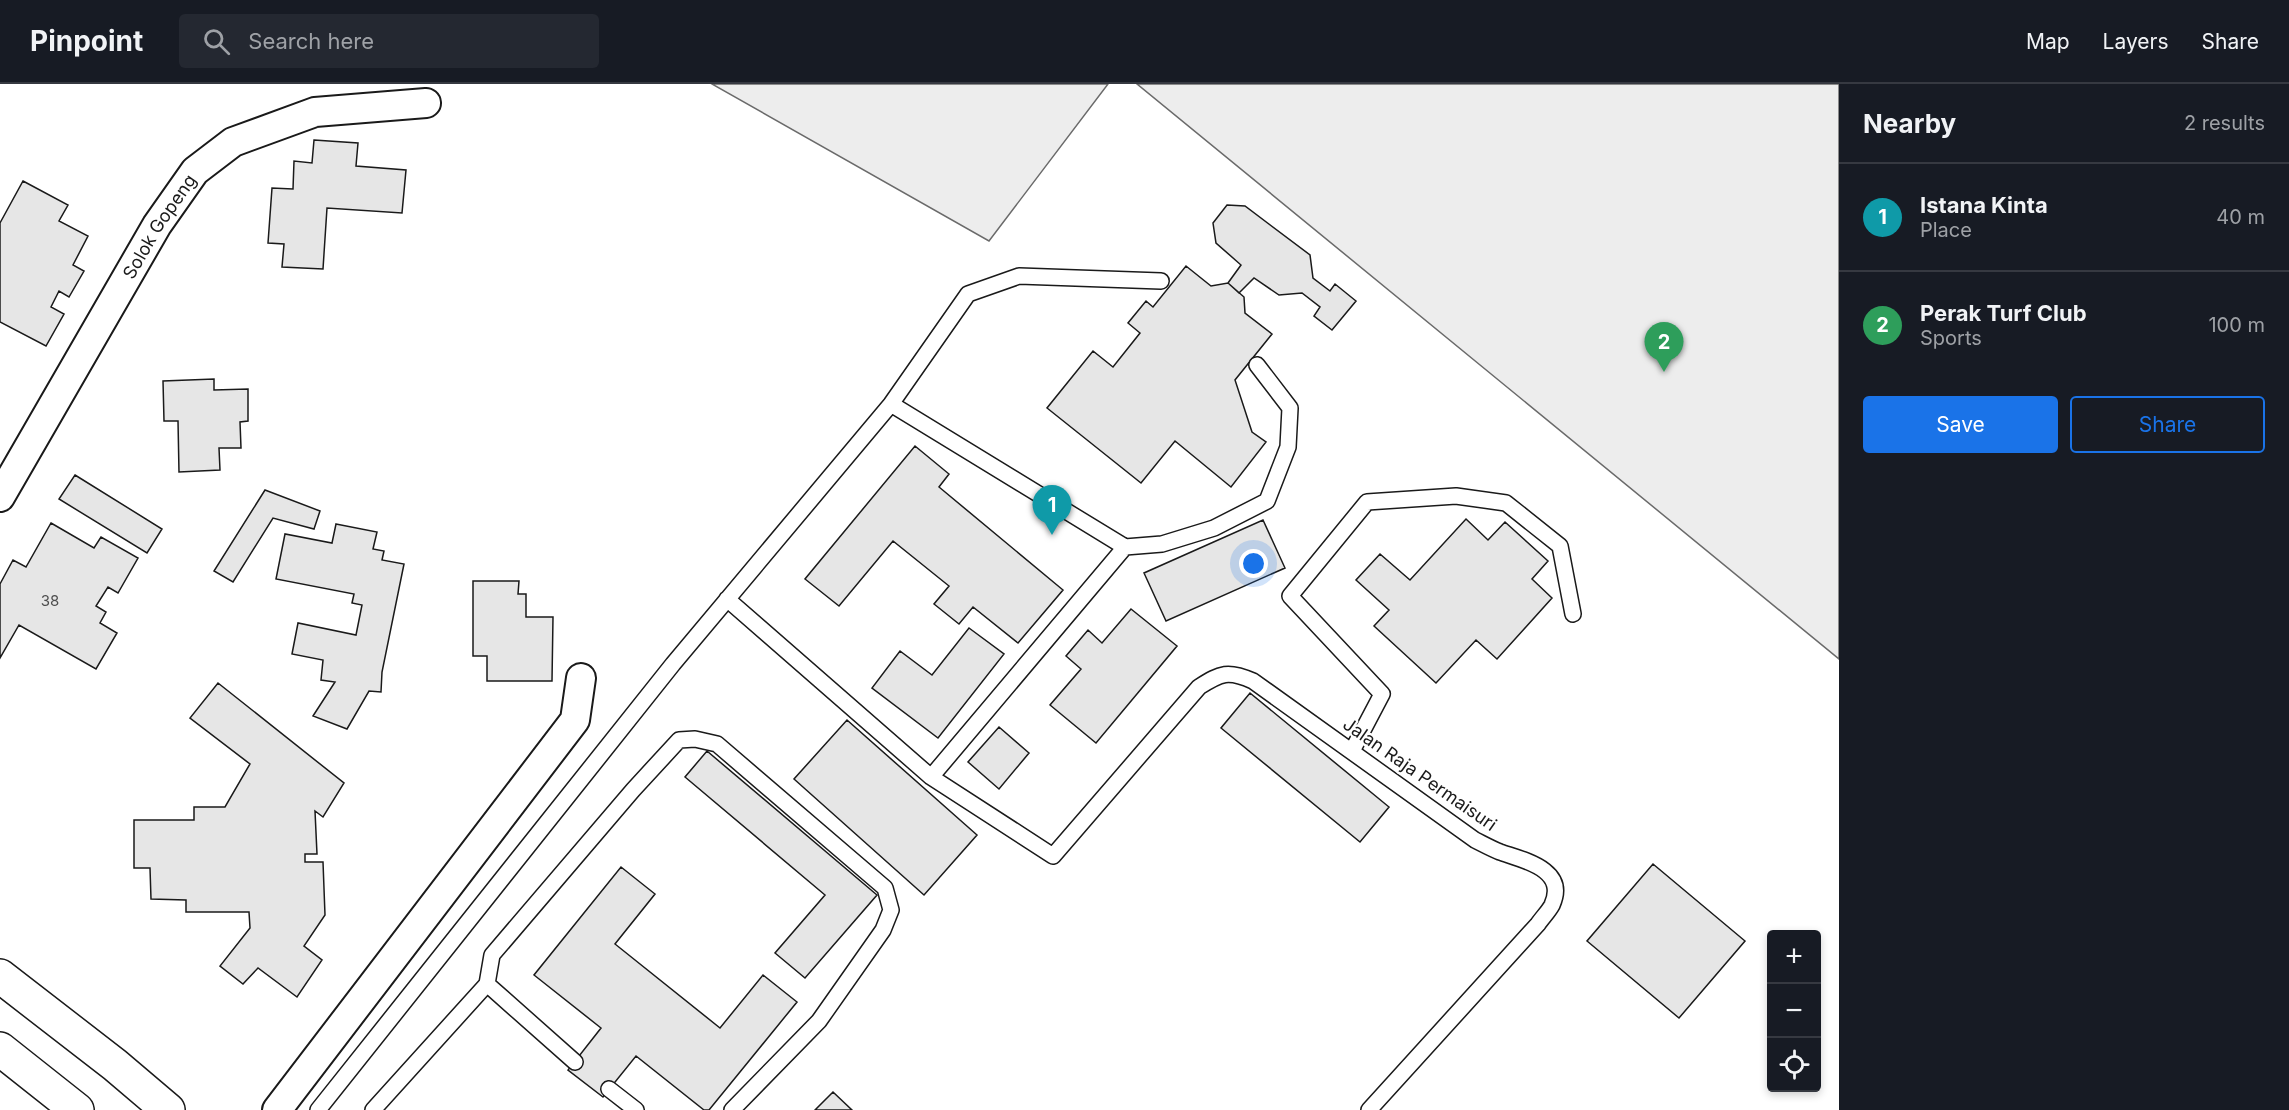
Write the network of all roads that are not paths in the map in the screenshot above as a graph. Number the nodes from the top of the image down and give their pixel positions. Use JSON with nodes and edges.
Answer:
{"nodes":[{"id":1,"x":426,"y":103,"type":"dead end"},
{"id":2,"x":1161,"y":281,"type":"dead end"},
{"id":3,"x":1257,"y":365,"type":"dead end"},
{"id":4,"x":891,"y":404,"type":"junction"},
{"id":5,"x":0,"y":497,"type":"edge"},
{"id":6,"x":1125,"y":548,"type":"junction"},
{"id":7,"x":727,"y":599,"type":"junction"},
{"id":8,"x":1573,"y":614,"type":"dead end"},
{"id":9,"x":581,"y":678,"type":"dead end"},
{"id":10,"x":1352,"y":751,"type":"junction"},
{"id":11,"x":931,"y":777,"type":"junction"},
{"id":12,"x":0,"y":976,"type":"edge"},
{"id":13,"x":487,"y":984,"type":"junction"},
{"id":14,"x":0,"y":1049,"type":"edge"},
{"id":15,"x":575,"y":1062,"type":"dead end"},
{"id":16,"x":609,"y":1089,"type":"dead end"},
{"id":17,"x":77,"y":1110,"type":"edge"},
{"id":18,"x":168,"y":1110,"type":"edge"},
{"id":19,"x":278,"y":1110,"type":"edge"},
{"id":20,"x":318,"y":1110,"type":"edge"},
{"id":21,"x":373,"y":1110,"type":"edge"},
{"id":22,"x":636,"y":1110,"type":"edge"},
{"id":23,"x":732,"y":1110,"type":"edge"},
{"id":24,"x":1369,"y":1110,"type":"edge"}],
"edges":[{"from":1,"to":5,"type":"street","name":"Solok Gopeng"},
{"from":2,"to":4,"type":"lane"},
{"from":3,"to":6,"type":"lane"},
{"from":4,"to":6,"type":"lane"},
{"from":4,"to":7,"type":"lane"},
{"from":6,"to":11,"type":"lane"},
{"from":7,"to":11,"type":"lane"},
{"from":7,"to":20,"type":"lane"},
{"from":8,"to":10,"type":"lane"},
{"from":9,"to":19,"type":"street"},
{"from":10,"to":11,"type":"lane","name":"Jalan Raja Permaisuri"},
{"from":10,"to":24,"type":"lane","name":"Jalan Raja Permaisuri"},
{"from":12,"to":18,"type":"highway"},
{"from":13,"to":15,"type":"lane"},
{"from":13,"to":21,"type":"lane"},
{"from":13,"to":23,"type":"lane"},
{"from":14,"to":17,"type":"highway"},
{"from":16,"to":22,"type":"lane"}]}
